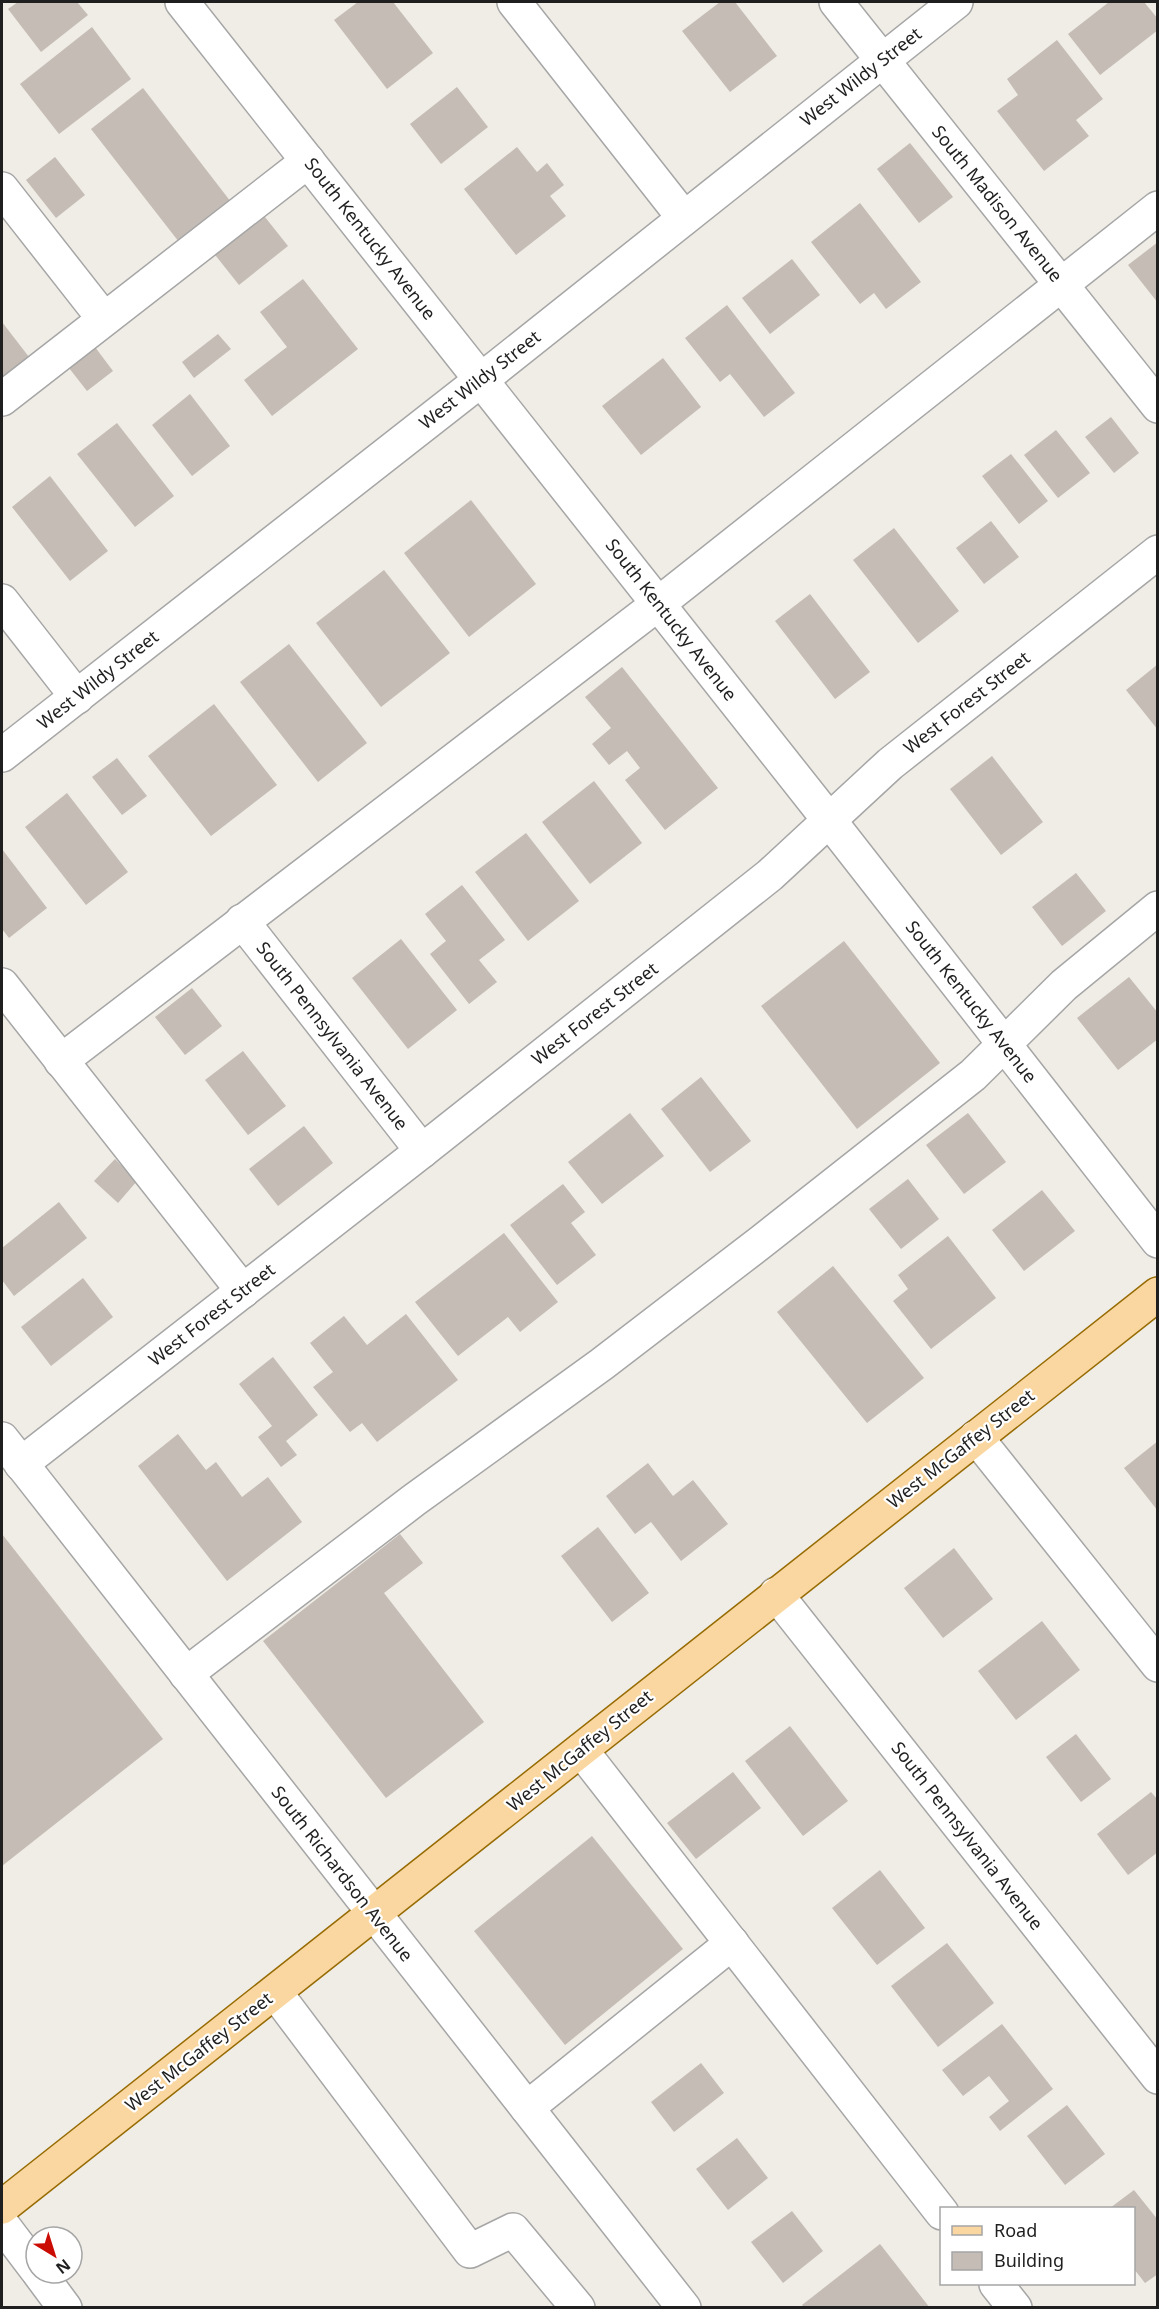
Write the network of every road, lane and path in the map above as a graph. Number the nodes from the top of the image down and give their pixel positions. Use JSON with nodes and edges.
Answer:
{"nodes":[{"id":1,"x":182,"y":2,"type":"edge"},
{"id":2,"x":514,"y":2,"type":"edge"},
{"id":3,"x":836,"y":2,"type":"edge"},
{"id":4,"x":957,"y":2,"type":"edge"},
{"id":5,"x":882,"y":60,"type":"junction"},
{"id":6,"x":308,"y":161,"type":"junction"},
{"id":7,"x":2,"y":189,"type":"edge"},
{"id":8,"x":1158,"y":208,"type":"edge"},
{"id":9,"x":684,"y":218,"type":"junction"},
{"id":10,"x":1060,"y":284,"type":"junction"},
{"id":11,"x":104,"y":319,"type":"junction"},
{"id":12,"x":481,"y":380,"type":"junction"},
{"id":13,"x":2,"y":399,"type":"edge"},
{"id":14,"x":1158,"y":406,"type":"edge"},
{"id":15,"x":1158,"y":552,"type":"edge"},
{"id":16,"x":2,"y":601,"type":"edge"},
{"id":17,"x":658,"y":604,"type":"junction"},
{"id":18,"x":76,"y":697,"type":"junction"},
{"id":19,"x":2,"y":755,"type":"edge"},
{"id":20,"x":829,"y":820,"type":"junction"},
{"id":21,"x":1158,"y":909,"type":"edge"},
{"id":22,"x":242,"y":921,"type":"junction"},
{"id":23,"x":2,"y":985,"type":"edge"},
{"id":24,"x":1005,"y":1045,"type":"junction"},
{"id":25,"x":61,"y":1061,"type":"junction"},
{"id":26,"x":422,"y":1151,"type":"junction"},
{"id":27,"x":1158,"y":1241,"type":"edge"},
{"id":28,"x":243,"y":1291,"type":"junction"},
{"id":29,"x":1158,"y":1294,"type":"edge"},
{"id":30,"x":976,"y":1437,"type":"junction"},
{"id":31,"x":11,"y":1451,"type":"edge"},
{"id":32,"x":776,"y":1594,"type":"junction"},
{"id":33,"x":1158,"y":1665,"type":"edge"},
{"id":34,"x":186,"y":1674,"type":"junction"},
{"id":35,"x":581,"y":1750,"type":"junction"},
{"id":36,"x":374,"y":1914,"type":"junction"},
{"id":37,"x":732,"y":1944,"type":"junction"},
{"id":38,"x":275,"y":1992,"type":"junction"},
{"id":39,"x":1158,"y":2078,"type":"edge"},
{"id":40,"x":527,"y":2108,"type":"junction"},
{"id":41,"x":2,"y":2207,"type":"edge"},
{"id":42,"x":940,"y":2210,"type":"edge"},
{"id":43,"x":2,"y":2224,"type":"edge"},
{"id":44,"x":24,"y":2253,"type":"edge"},
{"id":45,"x":48,"y":2285,"type":"edge"},
{"id":46,"x":998,"y":2285,"type":"edge"},
{"id":47,"x":65,"y":2307,"type":"edge"},
{"id":48,"x":578,"y":2307,"type":"edge"},
{"id":49,"x":684,"y":2307,"type":"edge"},
{"id":50,"x":1015,"y":2307,"type":"edge"}],
"edges":[{"from":1,"to":6,"type":"street","name":"South Kentucky Avenue"},
{"from":2,"to":9,"type":"street"},
{"from":3,"to":5,"type":"street","name":"South Madison Avenue"},
{"from":4,"to":5,"type":"street","name":"West Wildy Street"},
{"from":5,"to":9,"type":"street","name":"West Wildy Street"},
{"from":5,"to":10,"type":"street","name":"South Madison Avenue"},
{"from":6,"to":11,"type":"street"},
{"from":6,"to":12,"type":"street","name":"South Kentucky Avenue"},
{"from":7,"to":11,"type":"street"},
{"from":8,"to":10,"type":"street"},
{"from":9,"to":12,"type":"street","name":"West Wildy Street"},
{"from":10,"to":14,"type":"street","name":"South Madison Avenue"},
{"from":10,"to":17,"type":"street"},
{"from":11,"to":13,"type":"street"},
{"from":12,"to":17,"type":"street","name":"South Kentucky Avenue"},
{"from":12,"to":18,"type":"street","name":"West Wildy Street"},
{"from":15,"to":20,"type":"street","name":"West Forest Street"},
{"from":16,"to":18,"type":"street"},
{"from":17,"to":20,"type":"street","name":"South Kentucky Avenue"},
{"from":17,"to":22,"type":"street"},
{"from":18,"to":19,"type":"street","name":"West Wildy Street"},
{"from":20,"to":24,"type":"street","name":"South Kentucky Avenue"},
{"from":20,"to":26,"type":"street","name":"West Forest Street"},
{"from":21,"to":24,"type":"street"},
{"from":22,"to":25,"type":"street"},
{"from":22,"to":26,"type":"street","name":"South Pennsylvania Avenue"},
{"from":23,"to":25,"type":"street"},
{"from":24,"to":27,"type":"street","name":"South Kentucky Avenue"},
{"from":24,"to":34,"type":"street"},
{"from":25,"to":28,"type":"street"},
{"from":26,"to":28,"type":"street","name":"West Forest Street"},
{"from":28,"to":31,"type":"street","name":"West Forest Street"},
{"from":29,"to":30,"type":"main road","name":"West McGaffey Street"},
{"from":30,"to":32,"type":"main road","name":"West McGaffey Street"},
{"from":30,"to":33,"type":"street"},
{"from":31,"to":34,"type":"street","name":"South Richardson Avenue"},
{"from":32,"to":35,"type":"main road","name":"West McGaffey Street"},
{"from":32,"to":39,"type":"street","name":"South Pennsylvania Avenue"},
{"from":34,"to":36,"type":"street","name":"South Richardson Avenue"},
{"from":35,"to":36,"type":"main road","name":"West McGaffey Street"},
{"from":35,"to":37,"type":"street"},
{"from":36,"to":38,"type":"main road","name":"West McGaffey Street"},
{"from":36,"to":40,"type":"street","name":"South Richardson Avenue"},
{"from":37,"to":40,"type":"street"},
{"from":37,"to":42,"type":"street"},
{"from":38,"to":41,"type":"main road","name":"West McGaffey Street"},
{"from":38,"to":48,"type":"street"},
{"from":40,"to":49,"type":"street","name":"South Richardson Avenue"},
{"from":43,"to":44,"type":"street"},
{"from":45,"to":47,"type":"street"},
{"from":46,"to":50,"type":"street"}]}
